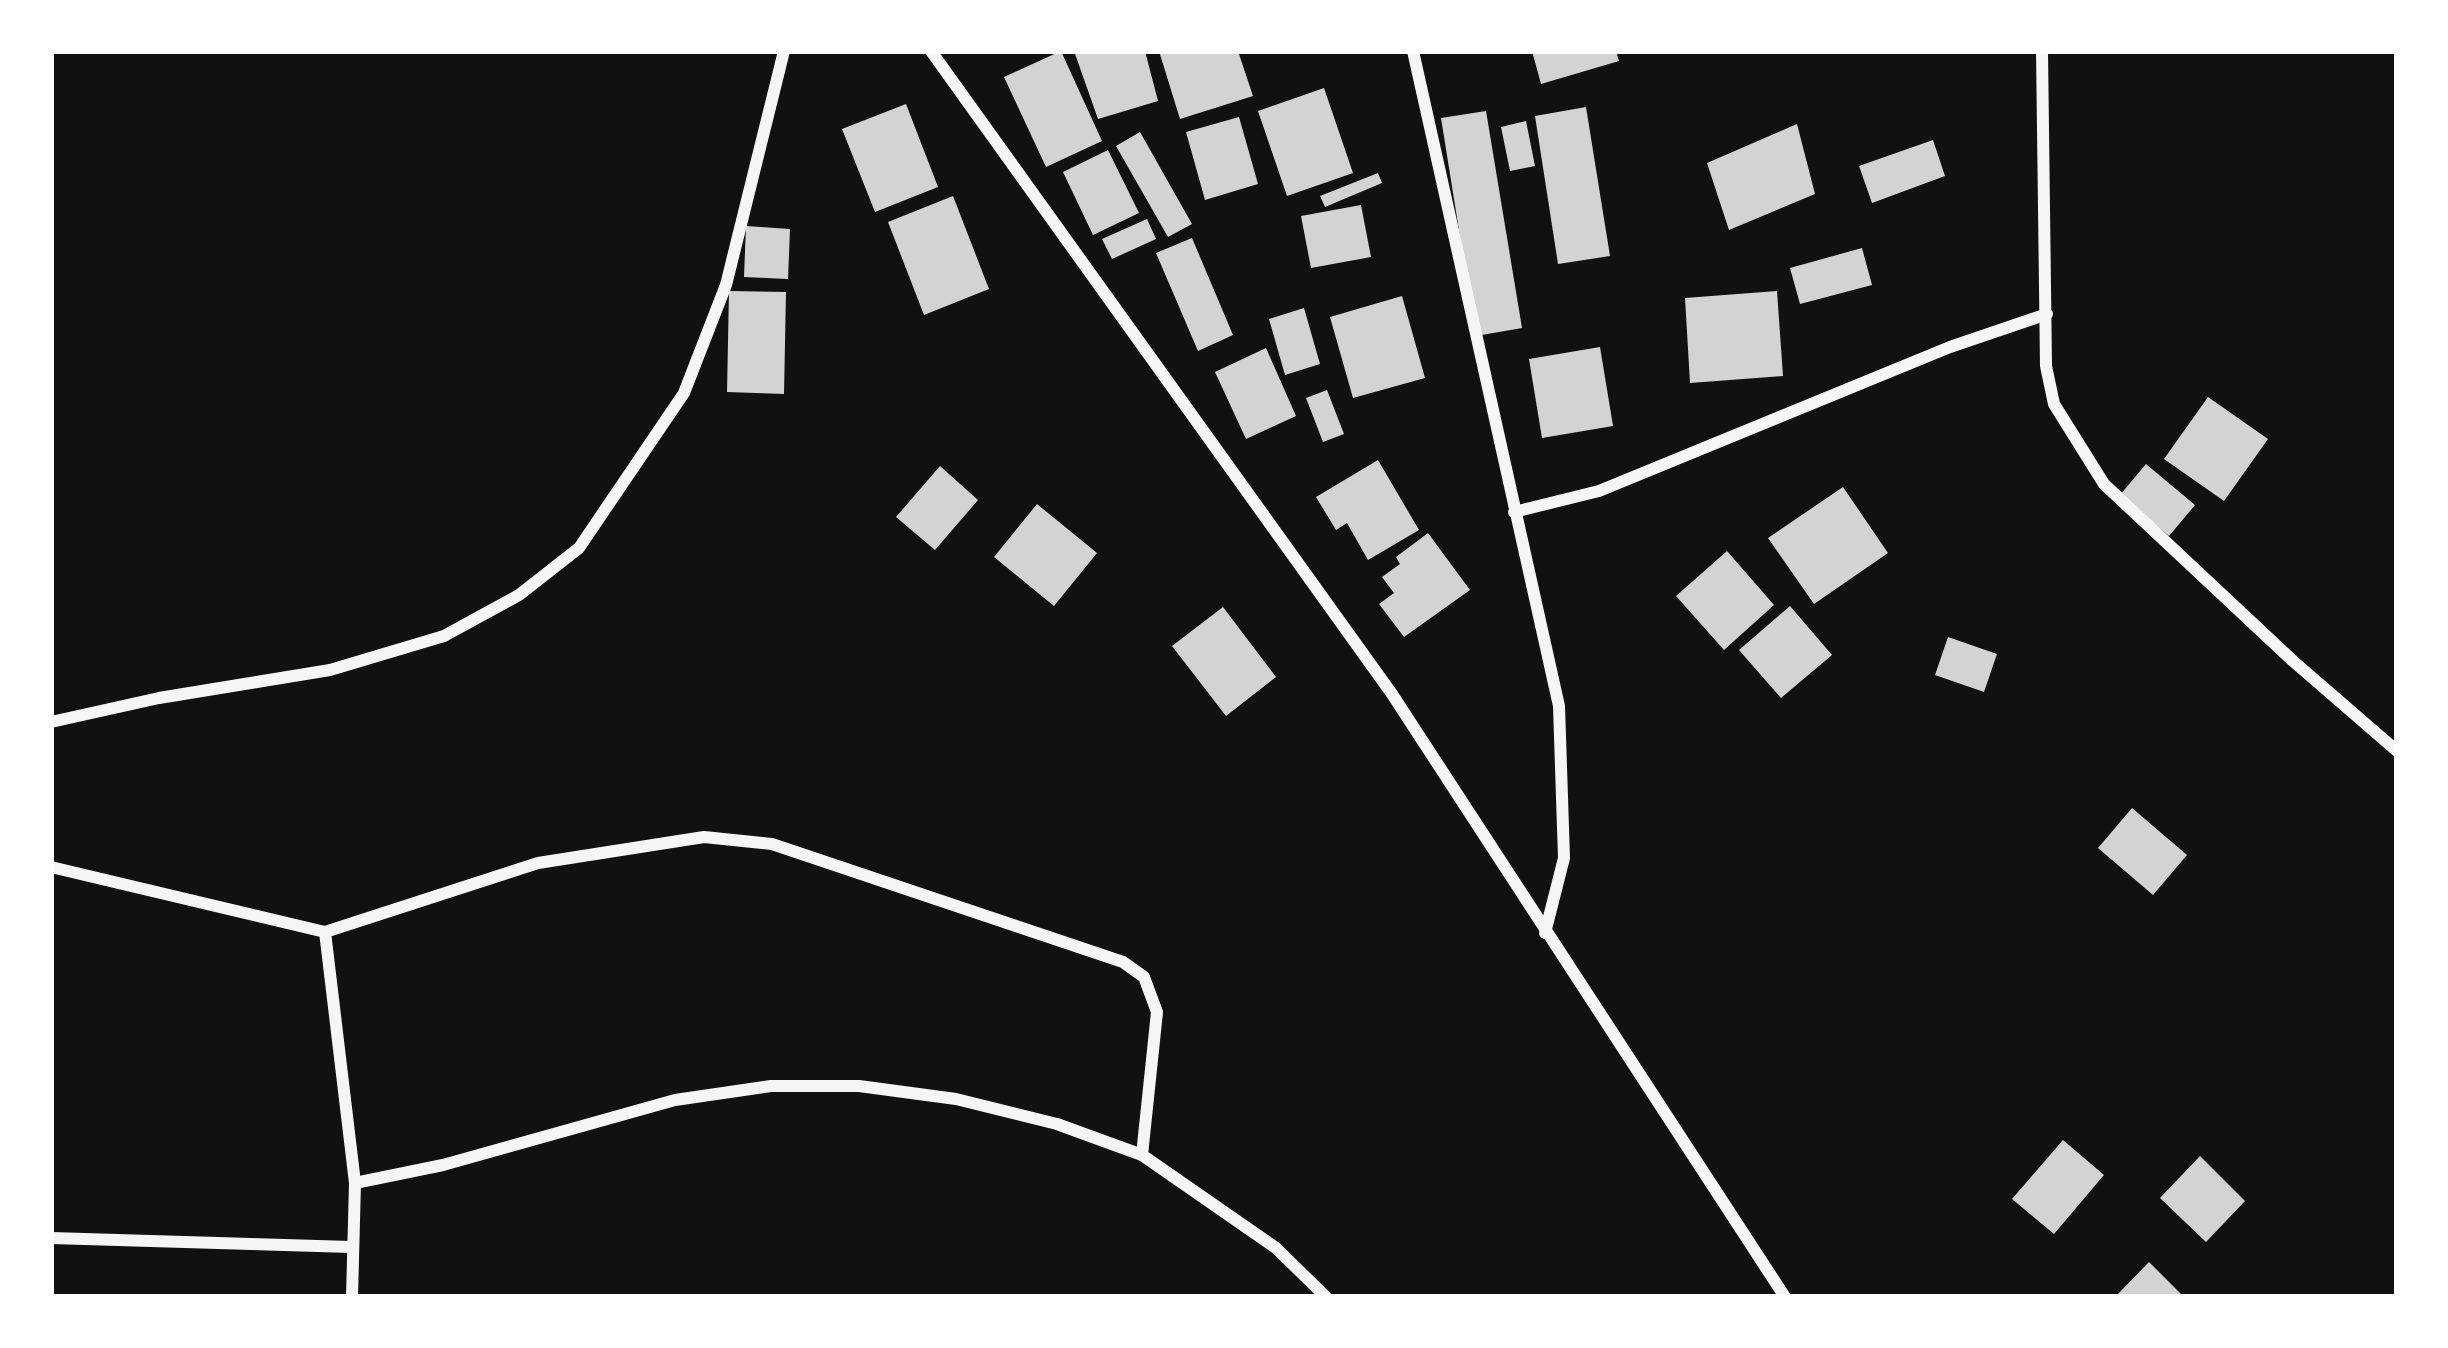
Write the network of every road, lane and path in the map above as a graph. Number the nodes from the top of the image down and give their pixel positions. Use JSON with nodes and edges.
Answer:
{"nodes":[{"id":1,"x":784,"y":51,"type":"edge"},
{"id":2,"x":931,"y":51,"type":"edge"},
{"id":3,"x":1413,"y":51,"type":"edge"},
{"id":4,"x":2042,"y":51,"type":"edge"},
{"id":5,"x":2047,"y":314,"type":"junction"},
{"id":6,"x":1514,"y":512,"type":"junction"},
{"id":7,"x":51,"y":722,"type":"edge"},
{"id":8,"x":2397,"y":751,"type":"edge"},
{"id":9,"x":51,"y":867,"type":"edge"},
{"id":10,"x":325,"y":932,"type":"junction"},
{"id":11,"x":1545,"y":933,"type":"junction"},
{"id":12,"x":1142,"y":1155,"type":"junction"},
{"id":13,"x":355,"y":1183,"type":"junction"},
{"id":14,"x":51,"y":1238,"type":"edge"},
{"id":15,"x":351,"y":1247,"type":"junction"},
{"id":16,"x":352,"y":1297,"type":"edge"},
{"id":17,"x":1326,"y":1297,"type":"edge"},
{"id":18,"x":1785,"y":1297,"type":"edge"}],
"edges":[{"from":1,"to":7,"type":"street"},
{"from":2,"to":11,"type":"street"},
{"from":3,"to":6,"type":"street"},
{"from":4,"to":5,"type":"street"},
{"from":5,"to":6,"type":"street"},
{"from":5,"to":8,"type":"street"},
{"from":6,"to":11,"type":"street"},
{"from":9,"to":10,"type":"street"},
{"from":10,"to":12,"type":"street"},
{"from":10,"to":13,"type":"street"},
{"from":11,"to":18,"type":"street"},
{"from":12,"to":13,"type":"street"},
{"from":12,"to":17,"type":"street"},
{"from":13,"to":15,"type":"street"},
{"from":14,"to":15,"type":"street"},
{"from":15,"to":16,"type":"street"}]}
